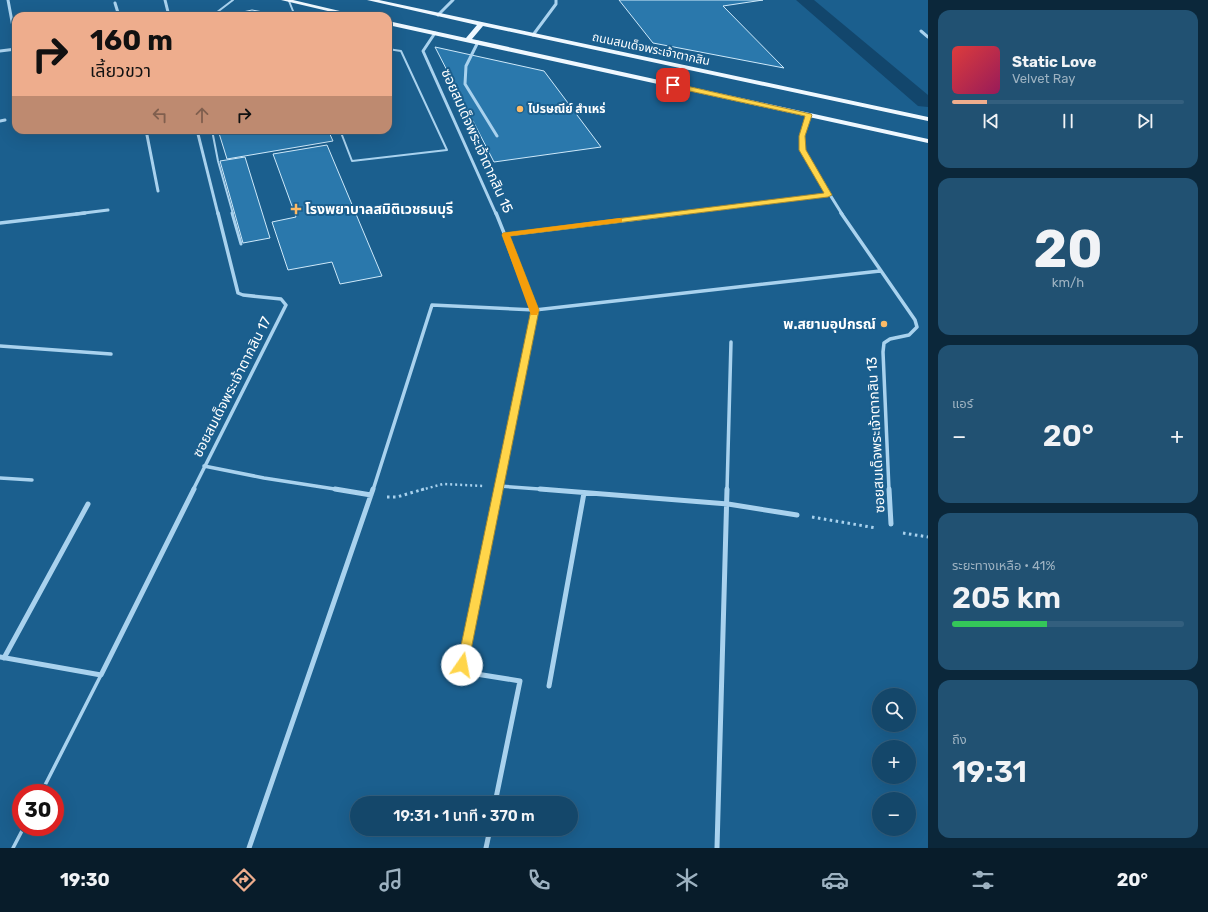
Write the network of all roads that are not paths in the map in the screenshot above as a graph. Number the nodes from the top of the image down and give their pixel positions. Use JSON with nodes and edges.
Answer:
{"nodes":[{"id":1,"x":8,"y":0,"type":"edge"},
{"id":2,"x":165,"y":0,"type":"edge"},
{"id":3,"x":233,"y":0,"type":"edge"},
{"id":4,"x":370,"y":0,"type":"edge"},
{"id":5,"x":453,"y":0,"type":"edge"},
{"id":6,"x":556,"y":0,"type":"edge"},
{"id":7,"x":287,"y":1,"type":"edge"},
{"id":8,"x":115,"y":3,"type":"dead end"},
{"id":9,"x":117,"y":12,"type":"edge"},
{"id":10,"x":168,"y":12,"type":"edge"},
{"id":11,"x":217,"y":12,"type":"edge"},
{"id":12,"x":293,"y":12,"type":"edge"},
{"id":13,"x":339,"y":12,"type":"edge"},
{"id":14,"x":438,"y":15,"type":"junction"},
{"id":15,"x":417,"y":19,"type":"junction"},
{"id":16,"x":12,"y":22,"type":"edge"},
{"id":17,"x":392,"y":22,"type":"edge"},
{"id":18,"x":481,"y":24,"type":"junction"},
{"id":19,"x":921,"y":31,"type":"dead end"},
{"id":20,"x":435,"y":33,"type":"junction"},
{"id":21,"x":533,"y":35,"type":"junction"},
{"id":22,"x":928,"y":37,"type":"edge"},
{"id":23,"x":468,"y":40,"type":"junction"},
{"id":24,"x":478,"y":42,"type":"junction"},
{"id":25,"x":12,"y":50,"type":"edge"},
{"id":26,"x":392,"y":50,"type":"edge"},
{"id":27,"x":0,"y":51,"type":"edge"},
{"id":28,"x":809,"y":115,"type":"junction"},
{"id":29,"x":928,"y":119,"type":"edge"},
{"id":30,"x":5,"y":120,"type":"dead end"},
{"id":31,"x":0,"y":121,"type":"edge"},
{"id":32,"x":147,"y":134,"type":"edge"},
{"id":33,"x":198,"y":134,"type":"edge"},
{"id":34,"x":213,"y":134,"type":"edge"},
{"id":35,"x":342,"y":134,"type":"edge"},
{"id":36,"x":497,"y":136,"type":"dead end"},
{"id":37,"x":928,"y":141,"type":"edge"},
{"id":38,"x":158,"y":191,"type":"dead end"},
{"id":39,"x":828,"y":195,"type":"junction"},
{"id":40,"x":108,"y":210,"type":"dead end"},
{"id":41,"x":0,"y":223,"type":"edge"},
{"id":42,"x":506,"y":235,"type":"junction"},
{"id":43,"x":241,"y":244,"type":"dead end"},
{"id":44,"x":880,"y":271,"type":"junction"},
{"id":45,"x":535,"y":310,"type":"junction"},
{"id":46,"x":731,"y":342,"type":"dead end"},
{"id":47,"x":0,"y":346,"type":"edge"},
{"id":48,"x":111,"y":354,"type":"dead end"},
{"id":49,"x":204,"y":466,"type":"junction"},
{"id":50,"x":0,"y":478,"type":"edge"},
{"id":51,"x":32,"y":480,"type":"dead end"},
{"id":52,"x":499,"y":486,"type":"junction"},
{"id":53,"x":584,"y":493,"type":"junction"},
{"id":54,"x":372,"y":495,"type":"junction"},
{"id":55,"x":88,"y":504,"type":"dead end"},
{"id":56,"x":728,"y":504,"type":"junction"},
{"id":57,"x":797,"y":515,"type":"road end"},
{"id":58,"x":891,"y":524,"type":"dead end"},
{"id":59,"x":2,"y":658,"type":"edge"},
{"id":60,"x":100,"y":675,"type":"junction"},
{"id":61,"x":549,"y":686,"type":"dead end"},
{"id":62,"x":46,"y":784,"type":"edge"},
{"id":63,"x":496,"y":796,"type":"edge"},
{"id":64,"x":19,"y":836,"type":"edge"},
{"id":65,"x":489,"y":836,"type":"edge"},
{"id":66,"x":13,"y":848,"type":"edge"},
{"id":67,"x":249,"y":848,"type":"edge"},
{"id":68,"x":486,"y":848,"type":"edge"},
{"id":69,"x":717,"y":848,"type":"edge"}],
"edges":[{"from":1,"to":16,"type":"street"},
{"from":2,"to":10,"type":"street"},
{"from":3,"to":11,"type":"lane"},
{"from":4,"to":15,"type":"main road","name":"ถนนสมเด็จพระเจ้าตากสิน"},
{"from":5,"to":14,"type":"street"},
{"from":6,"to":21,"type":"street"},
{"from":7,"to":12,"type":"lane"},
{"from":7,"to":13,"type":"main road"},
{"from":8,"to":9,"type":"street"},
{"from":14,"to":15,"type":"main road","name":"ถนนสมเด็จพระเจ้าตากสิน"},
{"from":14,"to":18,"type":"main road","name":"ถนนสมเด็จพระเจ้าตากสิน"},
{"from":15,"to":17,"type":"main road","name":"ถนนสมเด็จพระเจ้าตากสิน"},
{"from":15,"to":20,"type":"main road","name":"ถนนสมเด็จพระเจ้าตากสิน"},
{"from":18,"to":21,"type":"main road","name":"ถนนสมเด็จพระเจ้าตากสิน"},
{"from":18,"to":23,"type":"main road"},
{"from":19,"to":22,"type":"street"},
{"from":20,"to":23,"type":"main road","name":"ถนนสมเด็จพระเจ้าตากสิน"},
{"from":20,"to":42,"type":"street","name":"ซอยสมเด็จพระเจ้าตากสิน 15"},
{"from":21,"to":29,"type":"main road","name":"ถนนสมเด็จพระเจ้าตากสิน"},
{"from":23,"to":24,"type":"main road","name":"ถนนสมเด็จพระเจ้าตากสิน"},
{"from":24,"to":28,"type":"main road","name":"ถนนสมเด็จพระเจ้าตากสิน"},
{"from":24,"to":36,"type":"street"},
{"from":25,"to":27,"type":"street"},
{"from":26,"to":35,"type":"lane"},
{"from":28,"to":37,"type":"main road","name":"ถนนสมเด็จพระเจ้าตากสิน"},
{"from":28,"to":39,"type":"street","name":"ซอยสมเด็จพระเจ้าตากสิน 13"},
{"from":30,"to":31,"type":"street"},
{"from":32,"to":38,"type":"street"},
{"from":33,"to":49,"type":"street","name":"ซอยสมเด็จพระเจ้าตากสิน 17"},
{"from":34,"to":43,"type":"lane"},
{"from":39,"to":42,"type":"street"},
{"from":39,"to":44,"type":"street","name":"ซอยสมเด็จพระเจ้าตากสิน 13"},
{"from":40,"to":41,"type":"street"},
{"from":42,"to":45,"type":"street","name":"ซอยสมเด็จพระเจ้าตากสิน 15"},
{"from":44,"to":45,"type":"street"},
{"from":44,"to":58,"type":"street","name":"ซอยสมเด็จพระเจ้าตากสิน 13"},
{"from":45,"to":52,"type":"street"},
{"from":45,"to":54,"type":"street"},
{"from":46,"to":56,"type":"street"},
{"from":47,"to":48,"type":"street"},
{"from":49,"to":54,"type":"street"},
{"from":49,"to":60,"type":"street","name":"ซอยสมเด็จพระเจ้าตากสิน 17"},
{"from":50,"to":51,"type":"street"},
{"from":52,"to":53,"type":"street"},
{"from":52,"to":63,"type":"street"},
{"from":53,"to":56,"type":"street"},
{"from":53,"to":61,"type":"street"},
{"from":54,"to":67,"type":"street"},
{"from":55,"to":59,"type":"street"},
{"from":56,"to":57,"type":"street"},
{"from":56,"to":69,"type":"street"},
{"from":59,"to":60,"type":"street"},
{"from":60,"to":62,"type":"lane"},
{"from":64,"to":66,"type":"lane"},
{"from":65,"to":68,"type":"street"}]}
